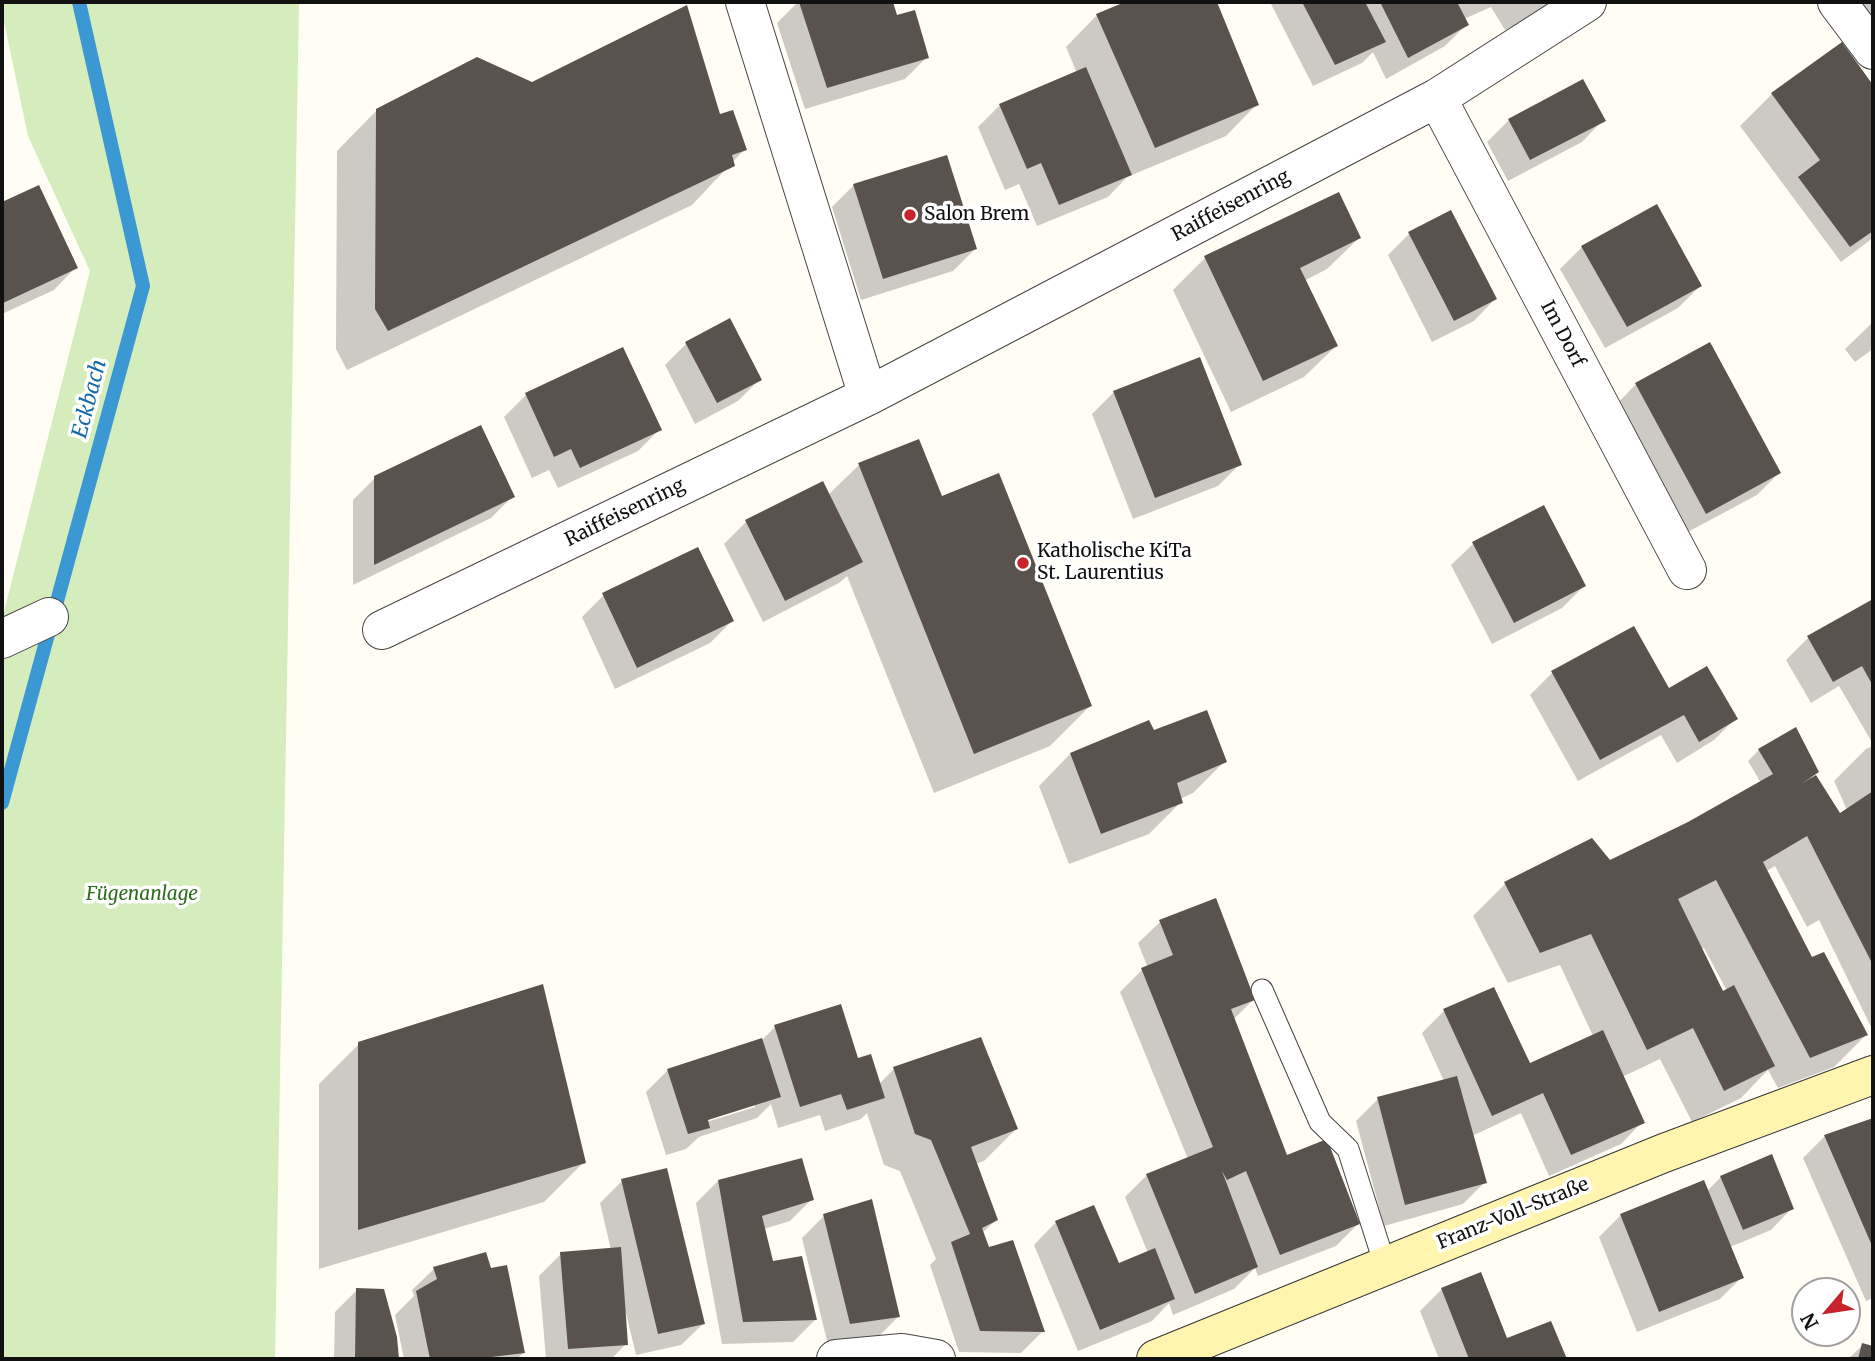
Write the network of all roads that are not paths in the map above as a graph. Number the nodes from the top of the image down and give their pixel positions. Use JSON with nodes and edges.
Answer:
{"nodes":[{"id":1,"x":745,"y":2,"type":"edge"},
{"id":2,"x":1587,"y":2,"type":"edge"},
{"id":3,"x":1837,"y":2,"type":"edge"},
{"id":4,"x":1873,"y":50,"type":"edge"},
{"id":5,"x":1437,"y":98,"type":"junction"},
{"id":6,"x":868,"y":396,"type":"junction"},
{"id":7,"x":1687,"y":570,"type":"dead end"},
{"id":8,"x":49,"y":617,"type":"dead end"},
{"id":9,"x":382,"y":630,"type":"dead end"},
{"id":10,"x":2,"y":639,"type":"edge"},
{"id":11,"x":1262,"y":990,"type":"dead end"},
{"id":12,"x":1873,"y":1075,"type":"edge"},
{"id":13,"x":1385,"y":1265,"type":"junction"},
{"id":14,"x":836,"y":1359,"type":"edge"},
{"id":15,"x":936,"y":1359,"type":"edge"},
{"id":16,"x":1156,"y":1359,"type":"edge"}],
"edges":[{"from":1,"to":6,"type":"street"},
{"from":2,"to":5,"type":"street","name":"Raiffeisenring"},
{"from":3,"to":4,"type":"street"},
{"from":5,"to":6,"type":"street","name":"Raiffeisenring"},
{"from":5,"to":7,"type":"street","name":"Im Dorf"},
{"from":6,"to":9,"type":"street","name":"Raiffeisenring"},
{"from":8,"to":10,"type":"street"},
{"from":11,"to":13,"type":"lane"},
{"from":12,"to":13,"type":"main road","name":"Franz-Voll-Straße"},
{"from":13,"to":16,"type":"main road","name":"Franz-Voll-Straße"},
{"from":14,"to":15,"type":"street"}]}
